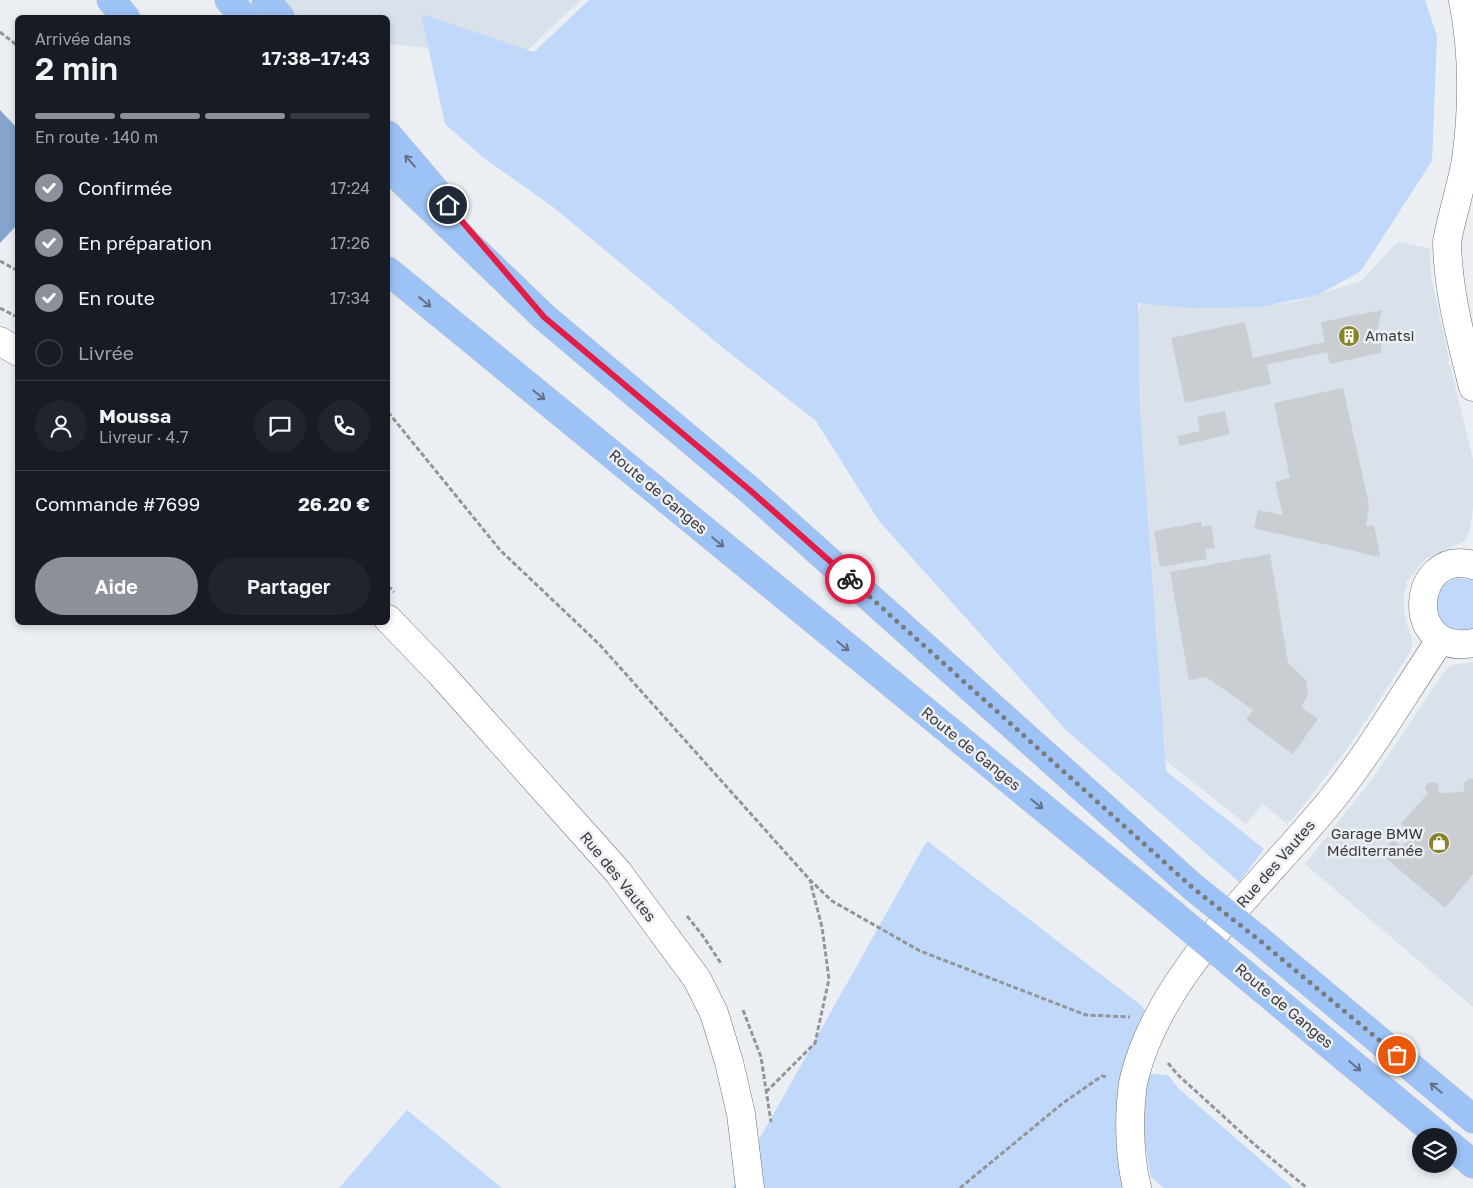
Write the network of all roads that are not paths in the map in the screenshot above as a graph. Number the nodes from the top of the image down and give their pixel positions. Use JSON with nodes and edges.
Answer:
{"nodes":[{"id":1,"x":111,"y":0,"type":"edge"},
{"id":2,"x":229,"y":0,"type":"edge"},
{"id":3,"x":266,"y":0,"type":"edge"},
{"id":4,"x":1463,"y":0,"type":"edge"},
{"id":5,"x":124,"y":15,"type":"edge"},
{"id":6,"x":242,"y":15,"type":"edge"},
{"id":7,"x":278,"y":15,"type":"edge"},
{"id":8,"x":390,"y":137,"type":"edge"},
{"id":9,"x":390,"y":169,"type":"edge"},
{"id":10,"x":390,"y":273,"type":"edge"},
{"id":11,"x":544,"y":317,"type":"junction"},
{"id":12,"x":0,"y":341,"type":"edge"},
{"id":13,"x":15,"y":350,"type":"edge"},
{"id":14,"x":1473,"y":387,"type":"edge"},
{"id":15,"x":1473,"y":566,"type":"edge"},
{"id":16,"x":390,"y":621,"type":"edge"},
{"id":17,"x":1441,"y":639,"type":"junction"},
{"id":18,"x":1473,"y":643,"type":"edge"},
{"id":19,"x":1473,"y":1119,"type":"edge"},
{"id":20,"x":1429,"y":1128,"type":"edge"},
{"id":21,"x":1457,"y":1151,"type":"edge"},
{"id":22,"x":1473,"y":1164,"type":"edge"},
{"id":23,"x":750,"y":1188,"type":"edge"},
{"id":24,"x":1137,"y":1188,"type":"edge"}],
"edges":[{"from":1,"to":5,"type":"main road"},
{"from":2,"to":6,"type":"main road"},
{"from":3,"to":7,"type":"main road"},
{"from":4,"to":14,"type":"street"},
{"from":11,"to":8,"type":"main road","one_way":true},
{"from":9,"to":11,"type":"main road"},
{"from":10,"to":20,"type":"main road","name":"Route de Ganges","one_way":true,"bridge":true},
{"from":19,"to":11,"type":"main road","one_way":true,"bridge":true},
{"from":12,"to":13,"type":"street"},
{"from":15,"to":17,"type":"street"},
{"from":16,"to":23,"type":"street","name":"Rue des Vautes"},
{"from":17,"to":18,"type":"street"},
{"from":17,"to":24,"type":"street","name":"Rue des Vautes"},
{"from":21,"to":22,"type":"main road"}]}
